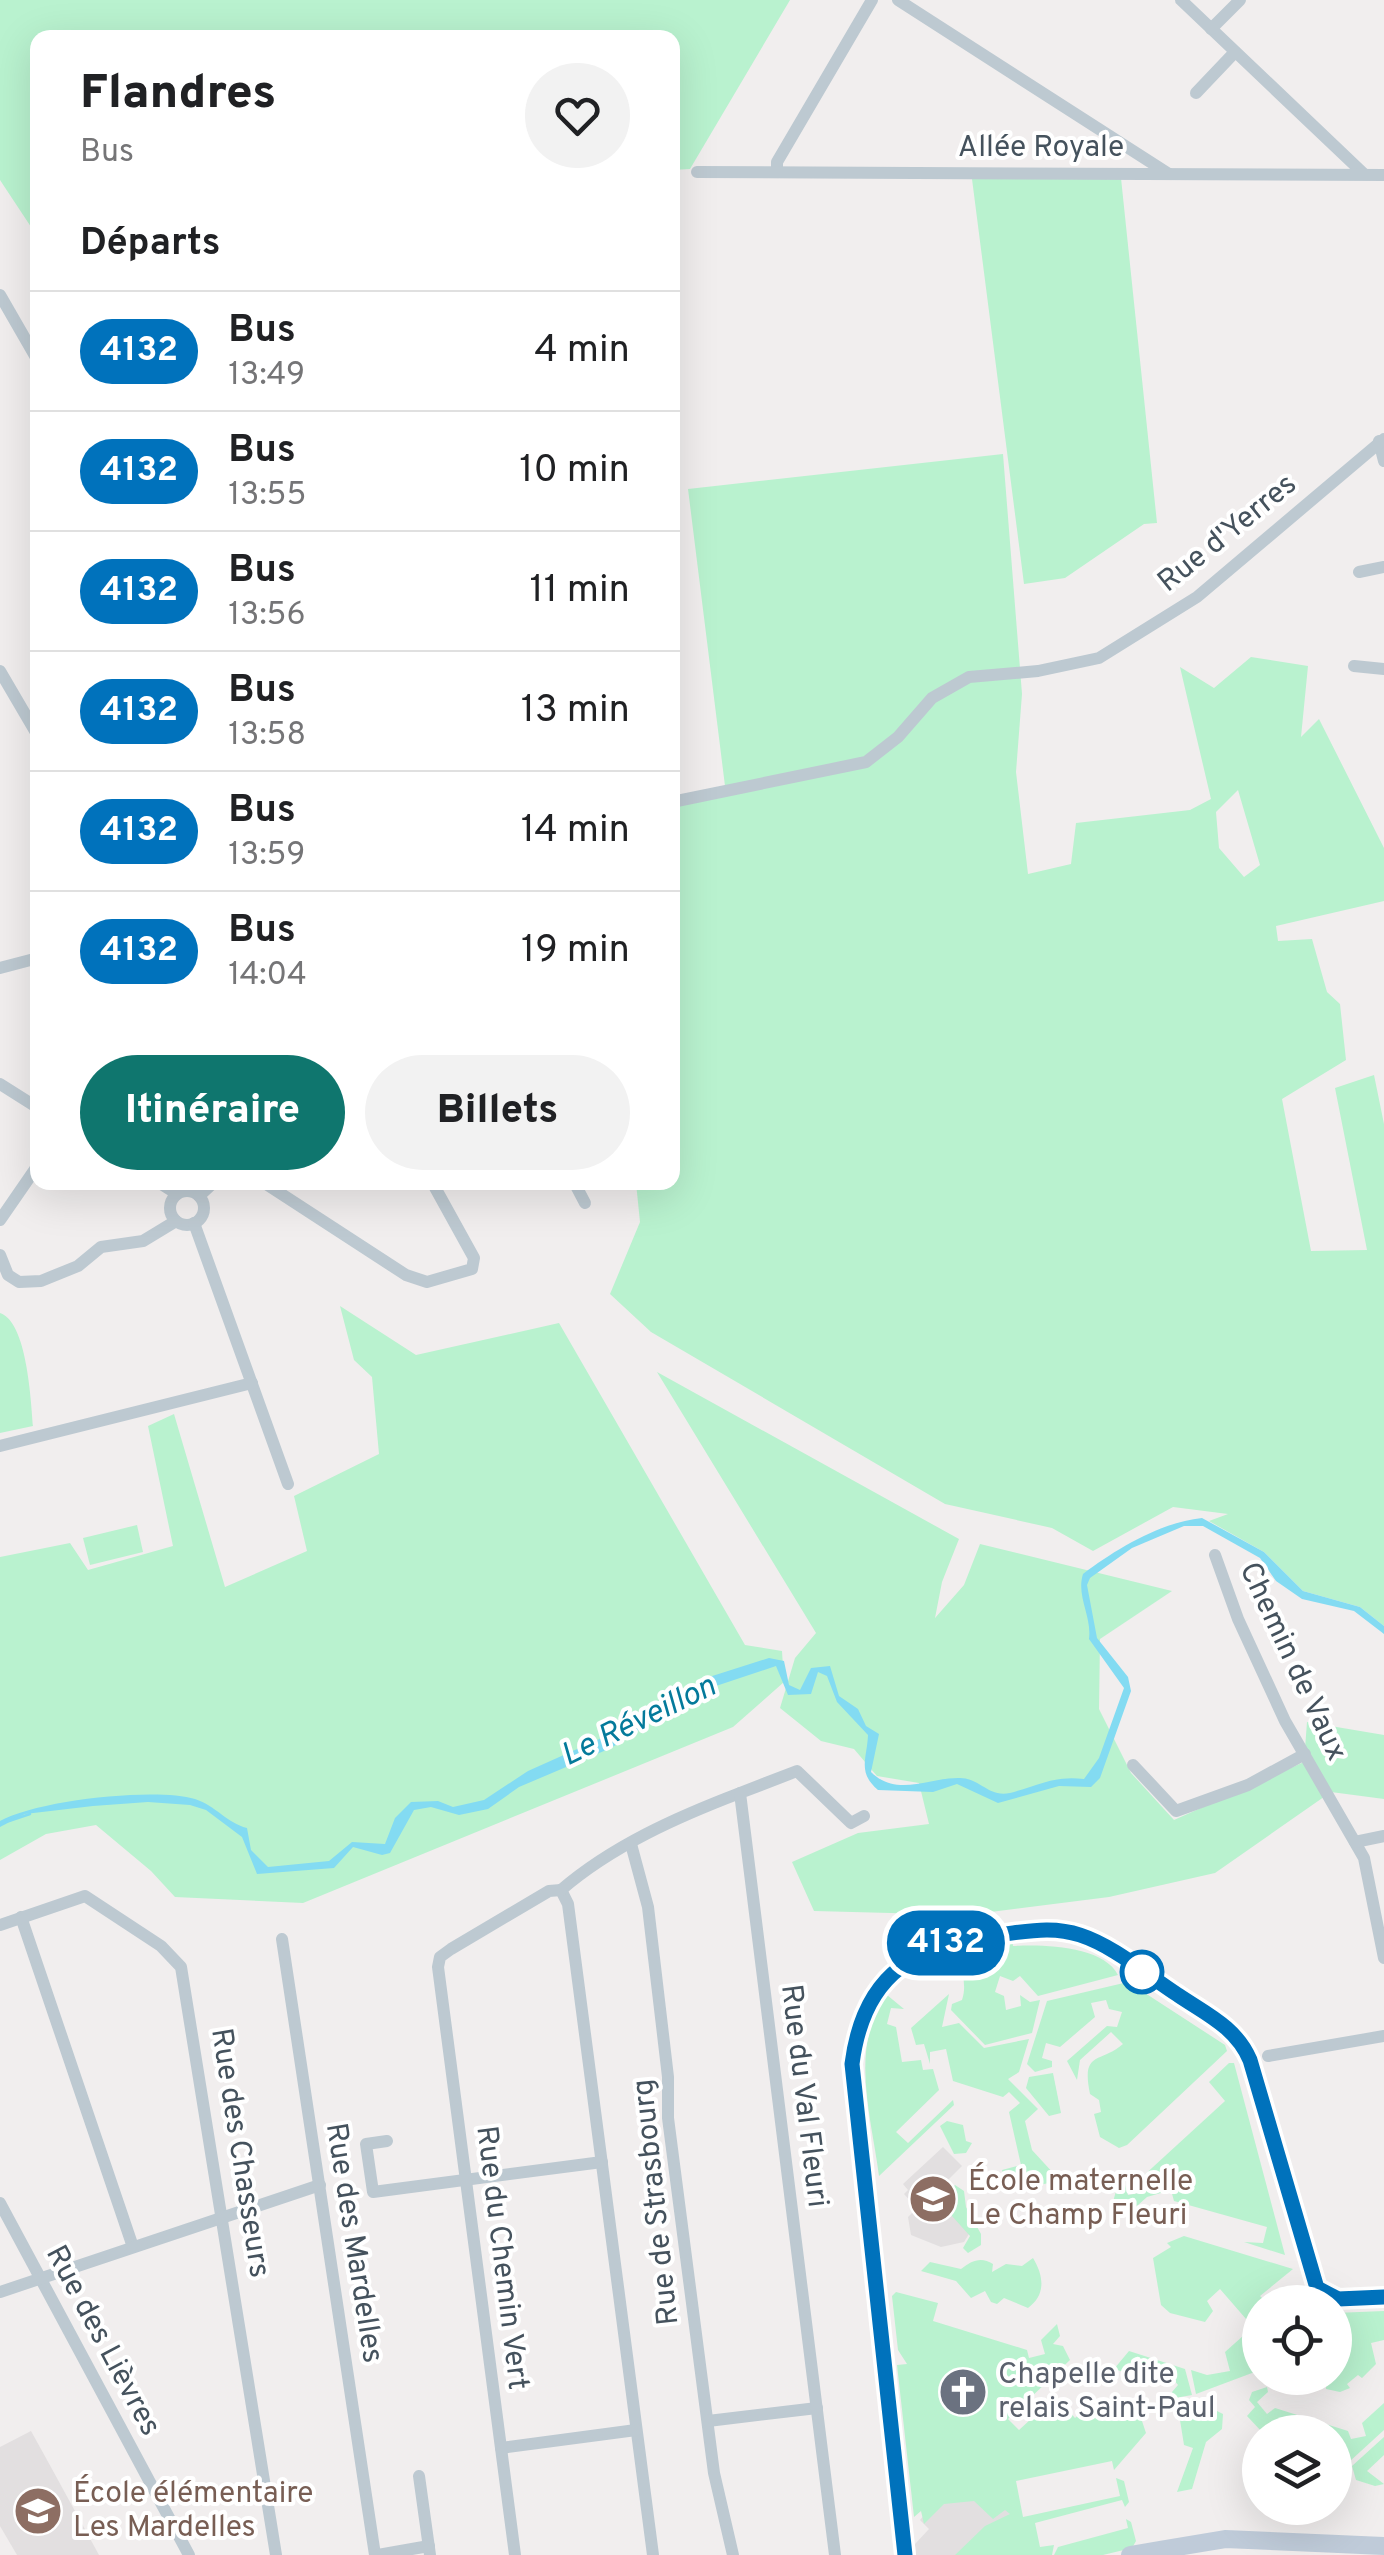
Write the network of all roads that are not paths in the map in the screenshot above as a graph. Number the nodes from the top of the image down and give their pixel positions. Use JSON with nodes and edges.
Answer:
{"nodes":[{"id":1,"x":872,"y":0,"type":"edge"},
{"id":2,"x":898,"y":0,"type":"edge"},
{"id":3,"x":1181,"y":0,"type":"edge"},
{"id":4,"x":1240,"y":0,"type":"edge"},
{"id":5,"x":1211,"y":29,"type":"junction"},
{"id":6,"x":1236,"y":52,"type":"junction"},
{"id":7,"x":1196,"y":93,"type":"dead end"},
{"id":8,"x":777,"y":171,"type":"junction"},
{"id":9,"x":697,"y":172,"type":"dead end"},
{"id":10,"x":1168,"y":174,"type":"junction"},
{"id":11,"x":1364,"y":174,"type":"junction"},
{"id":12,"x":1384,"y":175,"type":"edge"},
{"id":13,"x":0,"y":295,"type":"edge"},
{"id":14,"x":30,"y":347,"type":"edge"},
{"id":15,"x":1382,"y":440,"type":"edge"},
{"id":16,"x":1384,"y":461,"type":"edge"},
{"id":17,"x":1384,"y":567,"type":"edge"},
{"id":18,"x":1359,"y":572,"type":"dead end"},
{"id":19,"x":1354,"y":666,"type":"dead end"},
{"id":20,"x":1384,"y":669,"type":"edge"},
{"id":21,"x":0,"y":671,"type":"edge"},
{"id":22,"x":30,"y":722,"type":"edge"},
{"id":23,"x":680,"y":800,"type":"edge"},
{"id":24,"x":30,"y":960,"type":"edge"},
{"id":25,"x":0,"y":968,"type":"edge"},
{"id":26,"x":0,"y":1084,"type":"edge"},
{"id":27,"x":30,"y":1103,"type":"edge"},
{"id":28,"x":30,"y":1177,"type":"edge"},
{"id":29,"x":178,"y":1190,"type":"edge"},
{"id":30,"x":182,"y":1190,"type":"edge"},
{"id":31,"x":205,"y":1190,"type":"edge"},
{"id":32,"x":275,"y":1190,"type":"edge"},
{"id":33,"x":436,"y":1190,"type":"edge"},
{"id":34,"x":578,"y":1190,"type":"edge"},
{"id":35,"x":199,"y":1196,"type":"junction"},
{"id":36,"x":585,"y":1203,"type":"dead end"},
{"id":37,"x":0,"y":1220,"type":"edge"},
{"id":38,"x":176,"y":1220,"type":"junction"},
{"id":39,"x":194,"y":1223,"type":"junction"},
{"id":40,"x":0,"y":1255,"type":"edge"},
{"id":41,"x":252,"y":1384,"type":"junction"},
{"id":42,"x":0,"y":1446,"type":"edge"},
{"id":43,"x":288,"y":1484,"type":"dead end"},
{"id":44,"x":1215,"y":1555,"type":"dead end"},
{"id":45,"x":1304,"y":1754,"type":"junction"},
{"id":46,"x":1133,"y":1765,"type":"dead end"},
{"id":47,"x":740,"y":1793,"type":"junction"},
{"id":48,"x":864,"y":1816,"type":"dead end"},
{"id":49,"x":1384,"y":1836,"type":"edge"},
{"id":50,"x":1356,"y":1842,"type":"junction"},
{"id":51,"x":631,"y":1844,"type":"junction"},
{"id":52,"x":562,"y":1890,"type":"junction"},
{"id":53,"x":20,"y":1917,"type":"junction"},
{"id":54,"x":0,"y":1925,"type":"edge"},
{"id":55,"x":282,"y":1939,"type":"dead end"},
{"id":56,"x":1384,"y":1958,"type":"edge"},
{"id":57,"x":1384,"y":2036,"type":"edge"},
{"id":58,"x":1268,"y":2056,"type":"dead end"},
{"id":59,"x":386,"y":2141,"type":"dead end"},
{"id":60,"x":602,"y":2162,"type":"junction"},
{"id":61,"x":466,"y":2178,"type":"junction"},
{"id":62,"x":320,"y":2185,"type":"junction"},
{"id":63,"x":0,"y":2204,"type":"edge"},
{"id":64,"x":224,"y":2216,"type":"junction"},
{"id":65,"x":133,"y":2247,"type":"junction"},
{"id":66,"x":40,"y":2278,"type":"junction"},
{"id":67,"x":0,"y":2292,"type":"edge"},
{"id":68,"x":1384,"y":2297,"type":"edge"},
{"id":69,"x":817,"y":2408,"type":"junction"},
{"id":70,"x":708,"y":2421,"type":"junction"},
{"id":71,"x":636,"y":2430,"type":"junction"},
{"id":72,"x":501,"y":2448,"type":"junction"},
{"id":73,"x":419,"y":2476,"type":"dead end"},
{"id":74,"x":1239,"y":2542,"type":"junction"},
{"id":75,"x":1384,"y":2546,"type":"edge"},
{"id":76,"x":430,"y":2550,"type":"edge"},
{"id":77,"x":189,"y":2555,"type":"edge"},
{"id":78,"x":276,"y":2555,"type":"edge"},
{"id":79,"x":377,"y":2555,"type":"edge"},
{"id":80,"x":515,"y":2555,"type":"edge"},
{"id":81,"x":653,"y":2555,"type":"edge"},
{"id":82,"x":733,"y":2555,"type":"edge"},
{"id":83,"x":835,"y":2555,"type":"edge"},
{"id":84,"x":905,"y":2555,"type":"edge"},
{"id":85,"x":1130,"y":2555,"type":"edge"},
{"id":86,"x":1164,"y":2555,"type":"edge"}],
"edges":[{"from":1,"to":8,"type":"street"},
{"from":2,"to":10,"type":"street"},
{"from":3,"to":5,"type":"street"},
{"from":4,"to":5,"type":"street"},
{"from":5,"to":6,"type":"street"},
{"from":6,"to":7,"type":"street"},
{"from":6,"to":11,"type":"street"},
{"from":8,"to":9,"type":"street","name":"Allée Royale"},
{"from":8,"to":10,"type":"street","name":"Allée Royale"},
{"from":10,"to":11,"type":"street","name":"Allée Royale"},
{"from":11,"to":12,"type":"street","name":"Allée Royale"},
{"from":13,"to":14,"type":"street"},
{"from":15,"to":16,"type":"street"},
{"from":15,"to":23,"type":"street","name":"Rue d'Yerres"},
{"from":17,"to":18,"type":"street"},
{"from":19,"to":20,"type":"street"},
{"from":21,"to":22,"type":"street"},
{"from":24,"to":25,"type":"street"},
{"from":26,"to":27,"type":"street"},
{"from":28,"to":37,"type":"street"},
{"from":29,"to":38,"type":"street"},
{"from":30,"to":35,"type":"street"},
{"from":31,"to":35,"type":"street"},
{"from":32,"to":33,"type":"street"},
{"from":34,"to":36,"type":"street"},
{"from":35,"to":39,"type":"street"},
{"from":38,"to":39,"type":"street"},
{"from":38,"to":40,"type":"street"},
{"from":39,"to":41,"type":"street"},
{"from":41,"to":42,"type":"street"},
{"from":41,"to":43,"type":"street"},
{"from":44,"to":45,"type":"street","name":"Chemin de Vaux"},
{"from":45,"to":46,"type":"street"},
{"from":45,"to":50,"type":"street","name":"Chemin de Vaux"},
{"from":47,"to":48,"type":"street"},
{"from":47,"to":51,"type":"street"},
{"from":47,"to":69,"type":"street","name":"Rue du Val Fleuri"},
{"from":49,"to":50,"type":"street"},
{"from":50,"to":56,"type":"street","name":"Chemin de Vaux"},
{"from":51,"to":52,"type":"street"},
{"from":51,"to":70,"type":"street","name":"Rue de Strasbourg"},
{"from":52,"to":60,"type":"street"},
{"from":52,"to":61,"type":"street","name":"Rue du Chemin Vert"},
{"from":53,"to":54,"type":"street","name":"Rue des Chasseurs"},
{"from":53,"to":64,"type":"street","name":"Rue des Chasseurs"},
{"from":53,"to":65,"type":"street"},
{"from":55,"to":62,"type":"street","name":"Rue des Mardelles"},
{"from":57,"to":58,"type":"street"},
{"from":59,"to":61,"type":"street"},
{"from":60,"to":61,"type":"street"},
{"from":60,"to":71,"type":"street"},
{"from":61,"to":72,"type":"street","name":"Rue du Chemin Vert"},
{"from":62,"to":64,"type":"street"},
{"from":62,"to":79,"type":"street","name":"Rue des Mardelles"},
{"from":63,"to":66,"type":"street","name":"Rue des Lièvres"},
{"from":64,"to":65,"type":"street"},
{"from":64,"to":78,"type":"street","name":"Rue des Chasseurs"},
{"from":65,"to":66,"type":"street"},
{"from":66,"to":67,"type":"street"},
{"from":66,"to":77,"type":"street","name":"Rue des Lièvres"},
{"from":68,"to":84,"type":"street"},
{"from":69,"to":70,"type":"street"},
{"from":69,"to":83,"type":"street","name":"Rue du Val Fleuri"},
{"from":70,"to":82,"type":"street","name":"Rue de Strasbourg"},
{"from":71,"to":72,"type":"street"},
{"from":71,"to":81,"type":"street"},
{"from":72,"to":80,"type":"street","name":"Rue du Chemin Vert"},
{"from":73,"to":76,"type":"street"},
{"from":74,"to":75,"type":"street"},
{"from":74,"to":85,"type":"street"},
{"from":74,"to":86,"type":"street"},
{"from":76,"to":79,"type":"street"}]}
